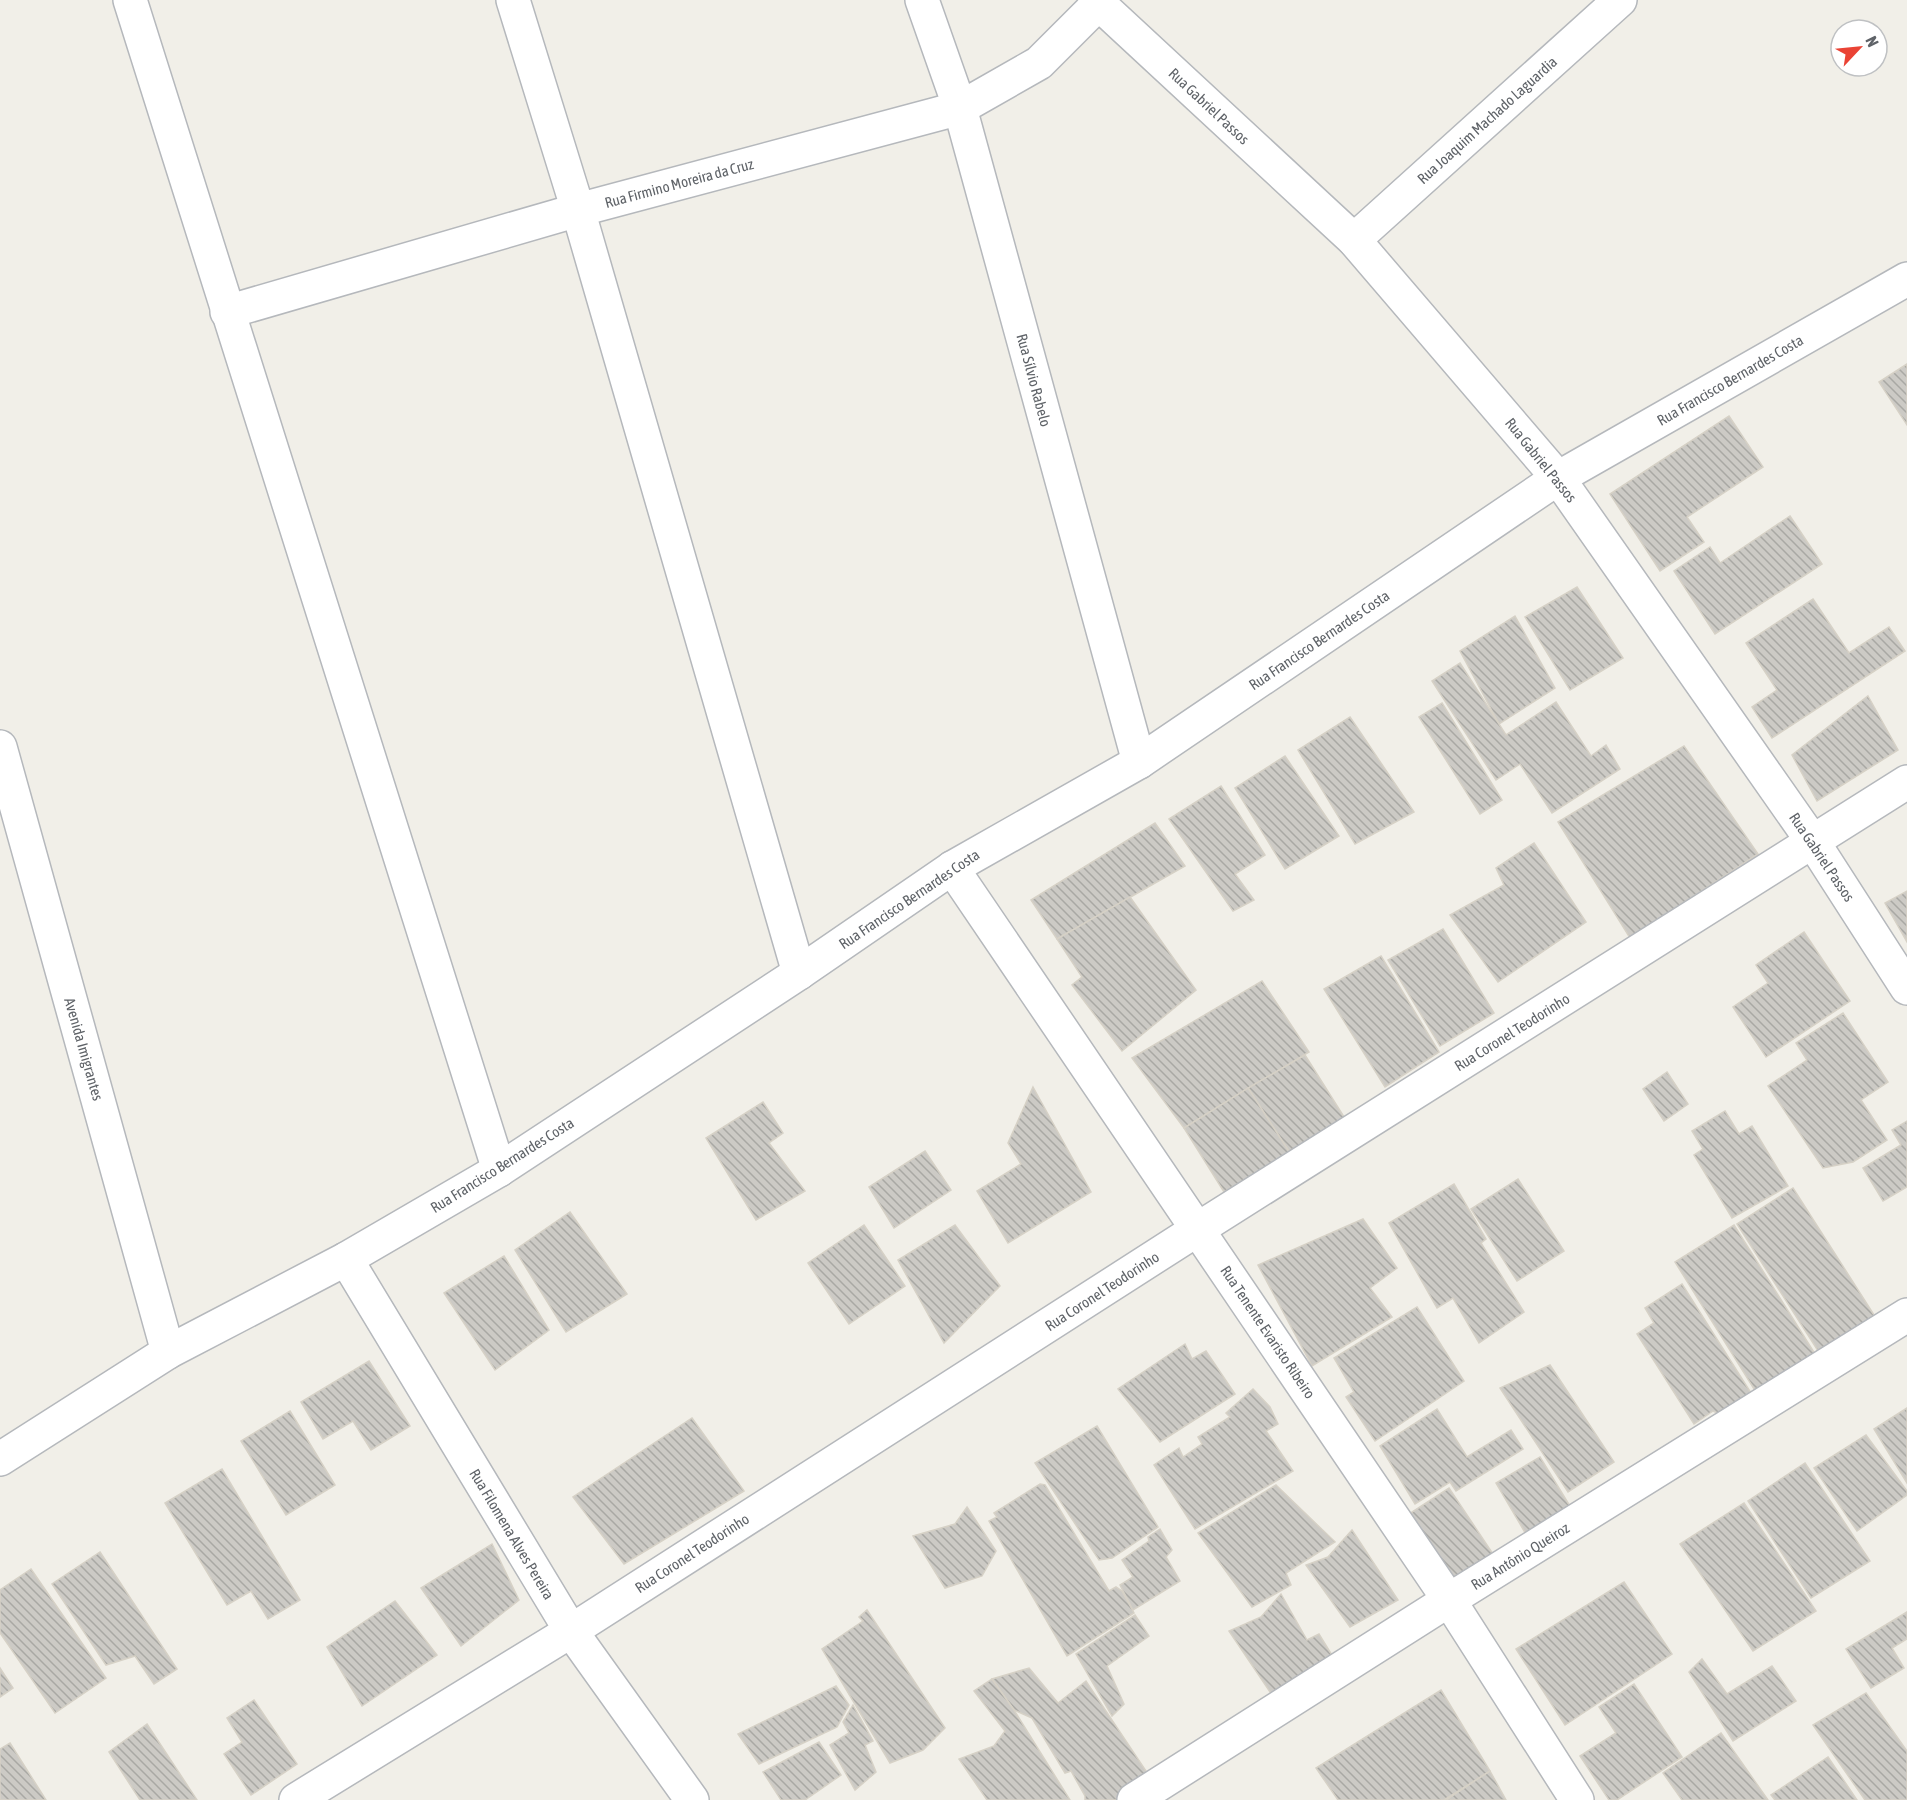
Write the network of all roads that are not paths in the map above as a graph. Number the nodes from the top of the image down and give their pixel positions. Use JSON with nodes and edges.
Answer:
{"nodes":[{"id":1,"x":130,"y":0,"type":"edge"},
{"id":2,"x":513,"y":0,"type":"edge"},
{"id":3,"x":921,"y":0,"type":"edge"},
{"id":4,"x":1620,"y":0,"type":"edge"},
{"id":5,"x":1098,"y":1,"type":"edge"},
{"id":6,"x":960,"y":108,"type":"junction"},
{"id":7,"x":578,"y":210,"type":"junction"},
{"id":8,"x":1354,"y":240,"type":"junction"},
{"id":9,"x":1907,"y":279,"type":"edge"},
{"id":10,"x":227,"y":312,"type":"junction"},
{"id":11,"x":1558,"y":478,"type":"junction"},
{"id":12,"x":0,"y":747,"type":"edge"},
{"id":13,"x":1139,"y":762,"type":"junction"},
{"id":14,"x":1907,"y":782,"type":"edge"},
{"id":15,"x":1813,"y":842,"type":"junction"},
{"id":16,"x":952,"y":868,"type":"junction"},
{"id":17,"x":799,"y":973,"type":"junction"},
{"id":18,"x":1907,"y":988,"type":"edge"},
{"id":19,"x":499,"y":1170,"type":"junction"},
{"id":20,"x":1198,"y":1229,"type":"junction"},
{"id":21,"x":346,"y":1259,"type":"junction"},
{"id":22,"x":1907,"y":1315,"type":"edge"},
{"id":23,"x":168,"y":1352,"type":"junction"},
{"id":24,"x":0,"y":1459,"type":"edge"},
{"id":25,"x":1449,"y":1600,"type":"junction"},
{"id":26,"x":571,"y":1631,"type":"junction"},
{"id":27,"x":296,"y":1800,"type":"edge"},
{"id":28,"x":692,"y":1800,"type":"edge"},
{"id":29,"x":1134,"y":1800,"type":"edge"},
{"id":30,"x":1577,"y":1800,"type":"edge"}],
"edges":[{"from":1,"to":10,"type":"street"},
{"from":2,"to":7,"type":"street"},
{"from":3,"to":6,"type":"street","name":"Rua Sílvio Rabelo"},
{"from":4,"to":8,"type":"street","name":"Rua Joaquim Machado Laguardia"},
{"from":5,"to":6,"type":"street","name":"Rua Firmino Moreira da Cruz"},
{"from":5,"to":8,"type":"street","name":"Rua Gabriel Passos"},
{"from":6,"to":7,"type":"street","name":"Rua Firmino Moreira da Cruz"},
{"from":6,"to":13,"type":"street","name":"Rua Sílvio Rabelo"},
{"from":7,"to":10,"type":"street","name":"Rua Firmino Moreira da Cruz"},
{"from":7,"to":17,"type":"street"},
{"from":8,"to":11,"type":"street","name":"Rua Gabriel Passos"},
{"from":9,"to":11,"type":"street","name":"Rua Francisco Bernardes Costa"},
{"from":10,"to":19,"type":"street"},
{"from":11,"to":13,"type":"street","name":"Rua Francisco Bernardes Costa"},
{"from":11,"to":15,"type":"street","name":"Rua Gabriel Passos"},
{"from":12,"to":23,"type":"street","name":"Avenida Imigrantes"},
{"from":13,"to":16,"type":"street","name":"Rua Francisco Bernardes Costa"},
{"from":14,"to":15,"type":"street","name":"Rua Coronel Teodorinho"},
{"from":15,"to":18,"type":"street","name":"Rua Gabriel Passos"},
{"from":15,"to":20,"type":"street","name":"Rua Coronel Teodorinho"},
{"from":16,"to":17,"type":"street","name":"Rua Francisco Bernardes Costa"},
{"from":16,"to":20,"type":"street","name":"Rua Tenente Evaristo Ribeiro"},
{"from":17,"to":19,"type":"street","name":"Rua Francisco Bernardes Costa"},
{"from":19,"to":21,"type":"street","name":"Rua Francisco Bernardes Costa"},
{"from":20,"to":25,"type":"street","name":"Rua Tenente Evaristo Ribeiro"},
{"from":20,"to":26,"type":"street","name":"Rua Coronel Teodorinho"},
{"from":21,"to":23,"type":"street","name":"Rua Francisco Bernardes Costa"},
{"from":21,"to":26,"type":"street","name":"Rua Filomena Alves Pereira"},
{"from":22,"to":25,"type":"street","name":"Rua Antônio Queiroz"},
{"from":23,"to":24,"type":"street","name":"Rua Francisco Bernardes Costa"},
{"from":25,"to":29,"type":"street","name":"Rua Antônio Queiroz"},
{"from":25,"to":30,"type":"street","name":"Rua Tenente Evaristo Ribeiro"},
{"from":26,"to":27,"type":"street","name":"Rua Coronel Teodorinho"},
{"from":26,"to":28,"type":"street","name":"Rua Filomena Alves Pereira"}]}
